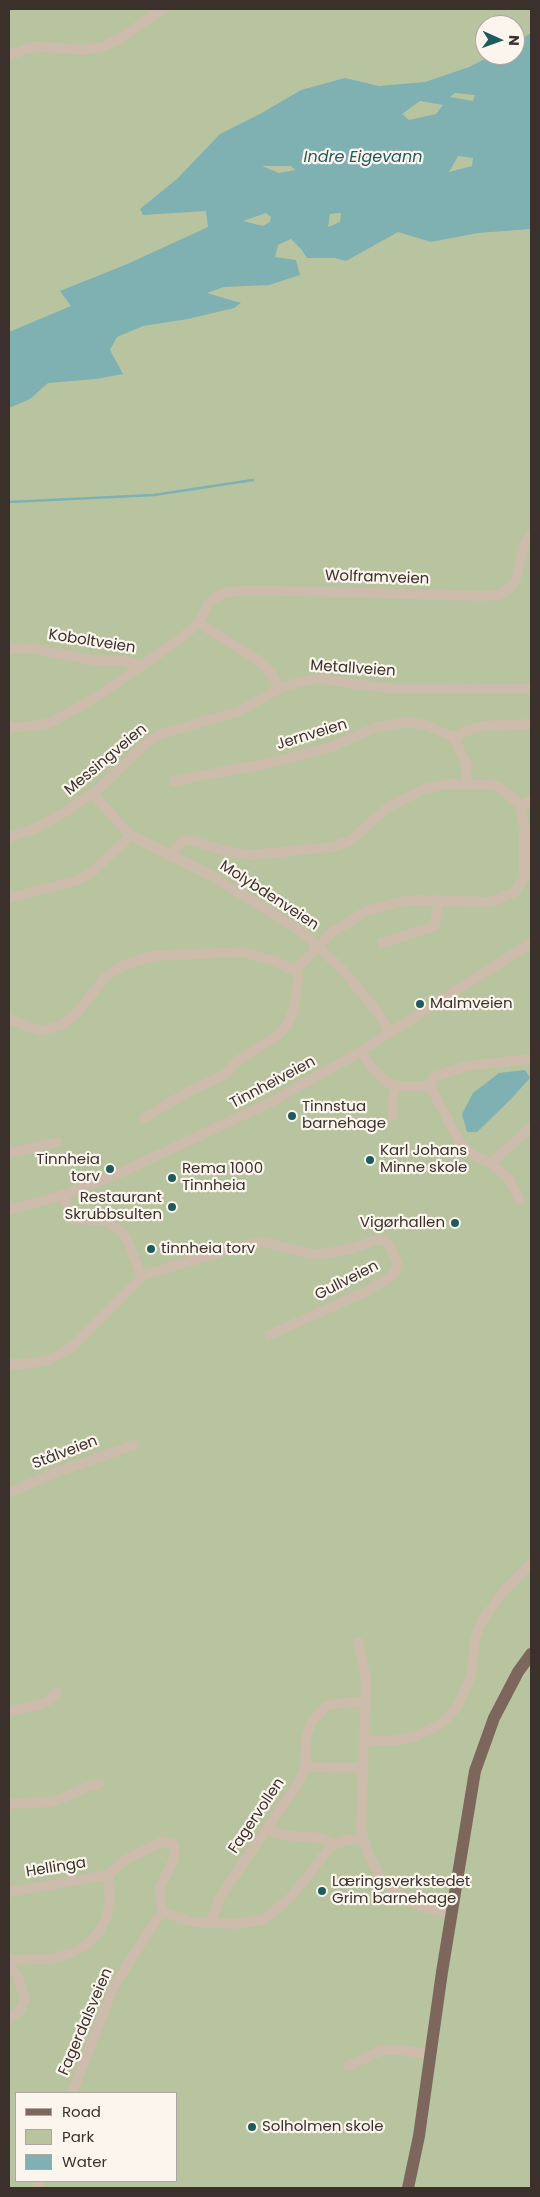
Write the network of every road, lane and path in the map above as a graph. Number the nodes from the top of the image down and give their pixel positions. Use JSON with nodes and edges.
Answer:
{"nodes":[{"id":1,"x":163,"y":9,"type":"edge"},
{"id":2,"x":9,"y":55,"type":"edge"},
{"id":3,"x":531,"y":535,"type":"edge"},
{"id":4,"x":198,"y":623,"type":"junction"},
{"id":5,"x":9,"y":649,"type":"edge"},
{"id":6,"x":140,"y":665,"type":"junction"},
{"id":7,"x":280,"y":688,"type":"junction"},
{"id":8,"x":531,"y":689,"type":"edge"},
{"id":9,"x":531,"y":724,"type":"edge"},
{"id":10,"x":9,"y":728,"type":"edge"},
{"id":11,"x":454,"y":738,"type":"junction"},
{"id":12,"x":174,"y":781,"type":"dead end"},
{"id":13,"x":467,"y":783,"type":"junction"},
{"id":14,"x":92,"y":793,"type":"junction"},
{"id":15,"x":531,"y":800,"type":"edge"},
{"id":16,"x":520,"y":808,"type":"junction"},
{"id":17,"x":130,"y":835,"type":"junction"},
{"id":18,"x":9,"y":837,"type":"edge"},
{"id":19,"x":170,"y":856,"type":"junction"},
{"id":20,"x":9,"y":898,"type":"edge"},
{"id":21,"x":439,"y":900,"type":"junction"},
{"id":22,"x":382,"y":943,"type":"dead end"},
{"id":23,"x":531,"y":944,"type":"edge"},
{"id":24,"x":318,"y":945,"type":"junction"},
{"id":25,"x":295,"y":970,"type":"junction"},
{"id":26,"x":9,"y":1019,"type":"edge"},
{"id":27,"x":389,"y":1032,"type":"junction"},
{"id":28,"x":361,"y":1051,"type":"junction"},
{"id":29,"x":531,"y":1059,"type":"edge"},
{"id":30,"x":394,"y":1086,"type":"junction"},
{"id":31,"x":430,"y":1086,"type":"junction"},
{"id":32,"x":392,"y":1116,"type":"dead end"},
{"id":33,"x":144,"y":1118,"type":"dead end"},
{"id":34,"x":531,"y":1127,"type":"edge"},
{"id":35,"x":57,"y":1142,"type":"dead end"},
{"id":36,"x":9,"y":1152,"type":"edge"},
{"id":37,"x":491,"y":1163,"type":"junction"},
{"id":38,"x":63,"y":1195,"type":"junction"},
{"id":39,"x":520,"y":1200,"type":"dead end"},
{"id":40,"x":9,"y":1210,"type":"edge"},
{"id":41,"x":141,"y":1276,"type":"junction"},
{"id":42,"x":269,"y":1335,"type":"dead end"},
{"id":43,"x":9,"y":1364,"type":"edge"},
{"id":44,"x":134,"y":1444,"type":"dead end"},
{"id":45,"x":9,"y":1493,"type":"edge"},
{"id":46,"x":531,"y":1562,"type":"edge"},
{"id":47,"x":358,"y":1642,"type":"dead end"},
{"id":48,"x":529,"y":1661,"type":"edge"},
{"id":49,"x":57,"y":1692,"type":"dead end"},
{"id":50,"x":366,"y":1701,"type":"junction"},
{"id":51,"x":9,"y":1711,"type":"edge"},
{"id":52,"x":365,"y":1741,"type":"junction"},
{"id":53,"x":305,"y":1766,"type":"junction"},
{"id":54,"x":364,"y":1768,"type":"junction"},
{"id":55,"x":99,"y":1784,"type":"dead end"},
{"id":56,"x":9,"y":1804,"type":"edge"},
{"id":57,"x":267,"y":1831,"type":"junction"},
{"id":58,"x":363,"y":1839,"type":"junction"},
{"id":59,"x":334,"y":1844,"type":"junction"},
{"id":60,"x":108,"y":1876,"type":"junction"},
{"id":61,"x":9,"y":1892,"type":"edge"},
{"id":62,"x":164,"y":1912,"type":"junction"},
{"id":63,"x":446,"y":1913,"type":"junction"},
{"id":64,"x":211,"y":1923,"type":"junction"},
{"id":65,"x":9,"y":1961,"type":"edge"},
{"id":66,"x":9,"y":2019,"type":"edge"},
{"id":67,"x":431,"y":2055,"type":"junction"},
{"id":68,"x":348,"y":2066,"type":"dead end"},
{"id":69,"x":72,"y":2092,"type":"edge"},
{"id":70,"x":408,"y":2188,"type":"edge"}],
"edges":[{"from":1,"to":2,"type":"street"},
{"from":3,"to":4,"type":"street","name":"Wolframveien"},
{"from":4,"to":6,"type":"street","name":"Koboltveien"},
{"from":4,"to":7,"type":"street"},
{"from":5,"to":6,"type":"street","name":"Koboltveien"},
{"from":6,"to":10,"type":"street","name":"Koboltveien"},
{"from":7,"to":8,"type":"street","name":"Metallveien"},
{"from":7,"to":14,"type":"street","name":"Messingveien"},
{"from":9,"to":11,"type":"street"},
{"from":11,"to":12,"type":"street","name":"Jernveien"},
{"from":11,"to":13,"type":"street"},
{"from":13,"to":16,"type":"street"},
{"from":13,"to":19,"type":"street"},
{"from":14,"to":17,"type":"street","name":"Molybdenveien"},
{"from":14,"to":18,"type":"street","name":"Messingveien"},
{"from":15,"to":16,"type":"street"},
{"from":16,"to":21,"type":"street"},
{"from":17,"to":19,"type":"street","name":"Molybdenveien"},
{"from":17,"to":20,"type":"street"},
{"from":19,"to":24,"type":"street","name":"Molybdenveien"},
{"from":21,"to":22,"type":"street"},
{"from":21,"to":24,"type":"street"},
{"from":23,"to":27,"type":"street","name":"Tinnheiveien"},
{"from":24,"to":25,"type":"street"},
{"from":24,"to":27,"type":"street","name":"Molybdenveien"},
{"from":25,"to":26,"type":"street"},
{"from":25,"to":33,"type":"street"},
{"from":27,"to":28,"type":"street","name":"Tinnheiveien"},
{"from":28,"to":30,"type":"street"},
{"from":28,"to":38,"type":"street","name":"Tinnheiveien"},
{"from":29,"to":31,"type":"street"},
{"from":30,"to":31,"type":"street"},
{"from":30,"to":32,"type":"street"},
{"from":31,"to":37,"type":"street"},
{"from":34,"to":37,"type":"street"},
{"from":35,"to":36,"type":"street"},
{"from":37,"to":39,"type":"street"},
{"from":38,"to":40,"type":"street","name":"Tinnheiveien"},
{"from":38,"to":41,"type":"street"},
{"from":41,"to":42,"type":"street","name":"Gullveien"},
{"from":41,"to":43,"type":"street"},
{"from":44,"to":45,"type":"street","name":"Stålveien"},
{"from":46,"to":52,"type":"street"},
{"from":47,"to":50,"type":"street"},
{"from":48,"to":63,"type":"main road"},
{"from":49,"to":51,"type":"street"},
{"from":50,"to":52,"type":"street"},
{"from":50,"to":53,"type":"street","name":"Fagervollen"},
{"from":52,"to":54,"type":"street"},
{"from":53,"to":54,"type":"street"},
{"from":53,"to":57,"type":"street","name":"Fagervollen"},
{"from":54,"to":58,"type":"street"},
{"from":55,"to":56,"type":"street"},
{"from":57,"to":59,"type":"street"},
{"from":57,"to":64,"type":"street","name":"Fagervollen"},
{"from":58,"to":59,"type":"street"},
{"from":58,"to":63,"type":"street"},
{"from":59,"to":64,"type":"street"},
{"from":60,"to":61,"type":"street","name":"Hellinga"},
{"from":60,"to":62,"type":"street"},
{"from":60,"to":65,"type":"street"},
{"from":62,"to":64,"type":"street"},
{"from":62,"to":69,"type":"street","name":"Fagerdalsveien"},
{"from":63,"to":67,"type":"main road"},
{"from":65,"to":66,"type":"street"},
{"from":67,"to":68,"type":"street"},
{"from":67,"to":70,"type":"main road"}]}
